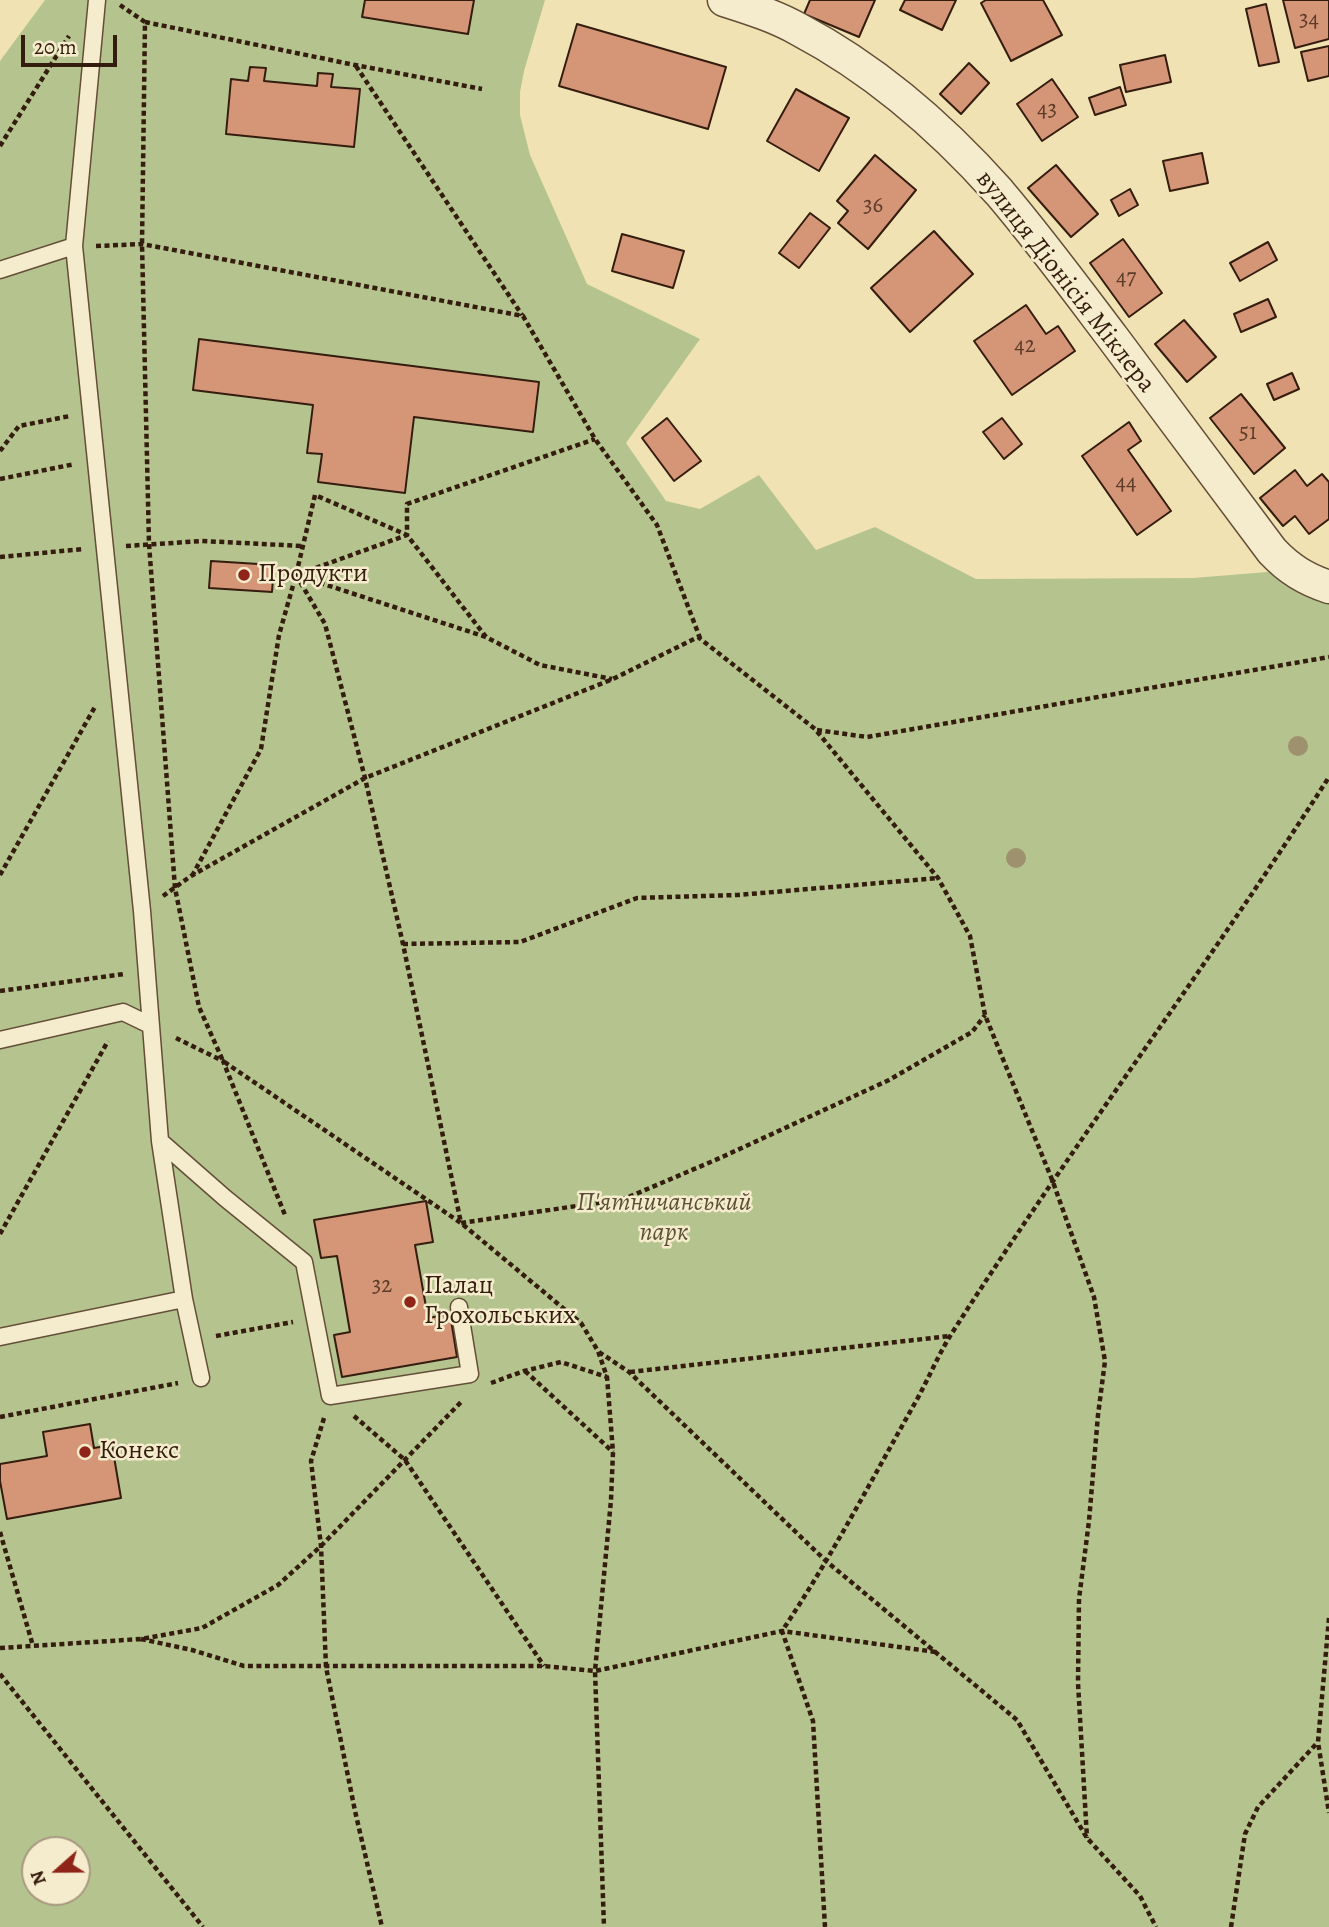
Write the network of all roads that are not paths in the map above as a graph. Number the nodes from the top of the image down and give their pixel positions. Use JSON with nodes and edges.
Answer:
{"nodes":[{"id":1,"x":97,"y":0,"type":"edge"},
{"id":2,"x":724,"y":0,"type":"edge"},
{"id":3,"x":74,"y":246,"type":"junction"},
{"id":4,"x":0,"y":270,"type":"edge"},
{"id":5,"x":1329,"y":587,"type":"edge"},
{"id":6,"x":150,"y":1025,"type":"junction"},
{"id":7,"x":0,"y":1040,"type":"edge"},
{"id":8,"x":160,"y":1141,"type":"junction"},
{"id":9,"x":184,"y":1299,"type":"junction"},
{"id":10,"x":459,"y":1307,"type":"dead end"},
{"id":11,"x":0,"y":1337,"type":"edge"},
{"id":12,"x":201,"y":1378,"type":"road end"}],
"edges":[{"from":1,"to":3,"type":"lane"},
{"from":2,"to":5,"type":"street","name":"вулиця Діонісія Міклера"},
{"from":3,"to":4,"type":"lane"},
{"from":3,"to":6,"type":"lane"},
{"from":6,"to":7,"type":"lane"},
{"from":6,"to":8,"type":"lane"},
{"from":8,"to":9,"type":"lane"},
{"from":8,"to":10,"type":"lane"},
{"from":9,"to":11,"type":"lane"},
{"from":9,"to":12,"type":"lane"}]}
